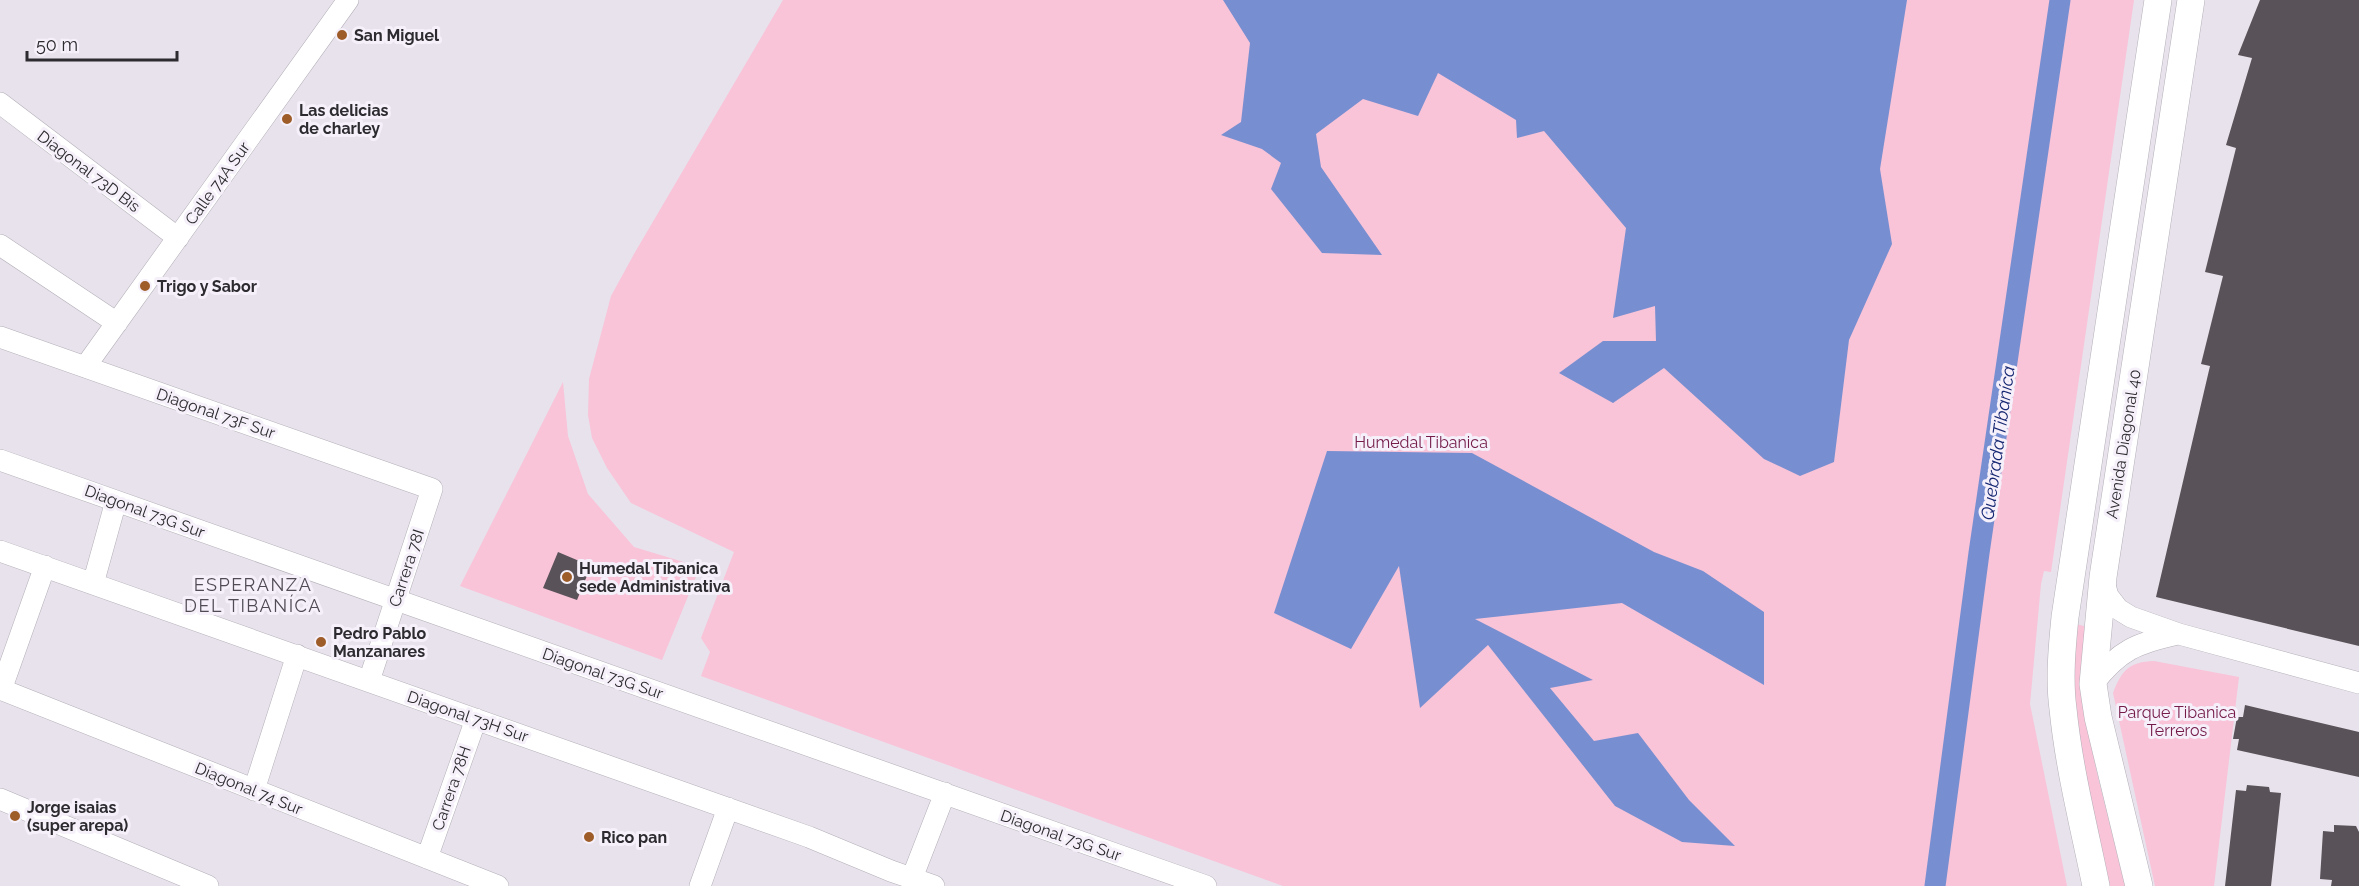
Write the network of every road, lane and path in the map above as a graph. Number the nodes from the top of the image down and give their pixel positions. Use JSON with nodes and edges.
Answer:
{"nodes":[{"id":1,"x":348,"y":0,"type":"edge"},
{"id":2,"x":2158,"y":0,"type":"edge"},
{"id":3,"x":2191,"y":0,"type":"edge"},
{"id":4,"x":0,"y":103,"type":"edge"},
{"id":5,"x":178,"y":238,"type":"junction"},
{"id":6,"x":0,"y":245,"type":"edge"},
{"id":7,"x":117,"y":323,"type":"junction"},
{"id":8,"x":0,"y":337,"type":"edge"},
{"id":9,"x":85,"y":367,"type":"junction"},
{"id":10,"x":0,"y":460,"type":"edge"},
{"id":11,"x":432,"y":489,"type":"joint"},
{"id":12,"x":116,"y":501,"type":"junction"},
{"id":13,"x":0,"y":551,"type":"edge"},
{"id":14,"x":45,"y":566,"type":"junction"},
{"id":15,"x":2103,"y":578,"type":"junction"},
{"id":16,"x":93,"y":584,"type":"junction"},
{"id":17,"x":396,"y":600,"type":"junction"},
{"id":18,"x":2179,"y":634,"type":"junction"},
{"id":19,"x":297,"y":655,"type":"junction"},
{"id":20,"x":369,"y":681,"type":"junction"},
{"id":21,"x":2359,"y":683,"type":"edge"},
{"id":22,"x":2093,"y":684,"type":"junction"},
{"id":23,"x":1,"y":689,"type":"edge"},
{"id":24,"x":476,"y":719,"type":"junction"},
{"id":25,"x":254,"y":789,"type":"junction"},
{"id":26,"x":945,"y":793,"type":"junction"},
{"id":27,"x":0,"y":799,"type":"edge"},
{"id":28,"x":728,"y":808,"type":"junction"},
{"id":29,"x":427,"y":858,"type":"junction"},
{"id":30,"x":912,"y":878,"type":"junction"},
{"id":31,"x":889,"y":879,"type":"edge"},
{"id":32,"x":1199,"y":885,"type":"edge"},
{"id":33,"x":208,"y":886,"type":"edge"},
{"id":34,"x":498,"y":886,"type":"edge"},
{"id":35,"x":700,"y":886,"type":"edge"},
{"id":36,"x":934,"y":886,"type":"edge"},
{"id":37,"x":2096,"y":886,"type":"edge"},
{"id":38,"x":2139,"y":886,"type":"edge"}],
"edges":[{"from":1,"to":5,"type":"street","name":"Calle 74A Sur"},
{"from":2,"to":37,"type":"main road","name":"Avenida Diagonal 40"},
{"from":3,"to":15,"type":"main road","name":"Avenida Diagonal 40"},
{"from":4,"to":5,"type":"street","name":"Diagonal 73D Bis"},
{"from":5,"to":7,"type":"street","name":"Calle 74A Sur"},
{"from":6,"to":7,"type":"street"},
{"from":7,"to":9,"type":"street","name":"Calle 74A Sur"},
{"from":8,"to":9,"type":"street","name":"Diagonal 73F Sur"},
{"from":9,"to":11,"type":"street","name":"Diagonal 73F Sur"},
{"from":10,"to":12,"type":"street","name":"Diagonal 73G Sur"},
{"from":11,"to":17,"type":"street","name":"Carrera 78I"},
{"from":12,"to":16,"type":"street"},
{"from":12,"to":17,"type":"street","name":"Diagonal 73G Sur"},
{"from":13,"to":14,"type":"street","name":"Diagonal 73H Sur"},
{"from":14,"to":16,"type":"street","name":"Diagonal 73H Sur"},
{"from":14,"to":23,"type":"street"},
{"from":15,"to":18,"type":"street"},
{"from":15,"to":22,"type":"main road","name":"Avenida Diagonal 40"},
{"from":16,"to":19,"type":"street","name":"Diagonal 73H Sur"},
{"from":17,"to":20,"type":"street","name":"Carrera 78I"},
{"from":17,"to":26,"type":"street","name":"Diagonal 73G Sur"},
{"from":18,"to":21,"type":"street"},
{"from":18,"to":22,"type":"street"},
{"from":19,"to":20,"type":"street","name":"Diagonal 73H Sur"},
{"from":19,"to":25,"type":"street"},
{"from":20,"to":24,"type":"street","name":"Diagonal 73H Sur"},
{"from":22,"to":38,"type":"main road","name":"Avenida Diagonal 40"},
{"from":23,"to":25,"type":"street","name":"Diagonal 74 Sur"},
{"from":24,"to":28,"type":"street","name":"Diagonal 73H Sur"},
{"from":24,"to":29,"type":"street","name":"Carrera 78H"},
{"from":25,"to":29,"type":"street","name":"Diagonal 74 Sur"},
{"from":26,"to":30,"type":"street"},
{"from":26,"to":32,"type":"street","name":"Diagonal 73G Sur"},
{"from":27,"to":33,"type":"street"},
{"from":28,"to":31,"type":"street","name":"Diagonal 73H Sur"},
{"from":28,"to":35,"type":"street"},
{"from":29,"to":34,"type":"street","name":"Diagonal 74 Sur"},
{"from":30,"to":31,"type":"street","name":"Diagonal 73H Sur"},
{"from":30,"to":36,"type":"street","name":"Diagonal 73H Sur"}]}
